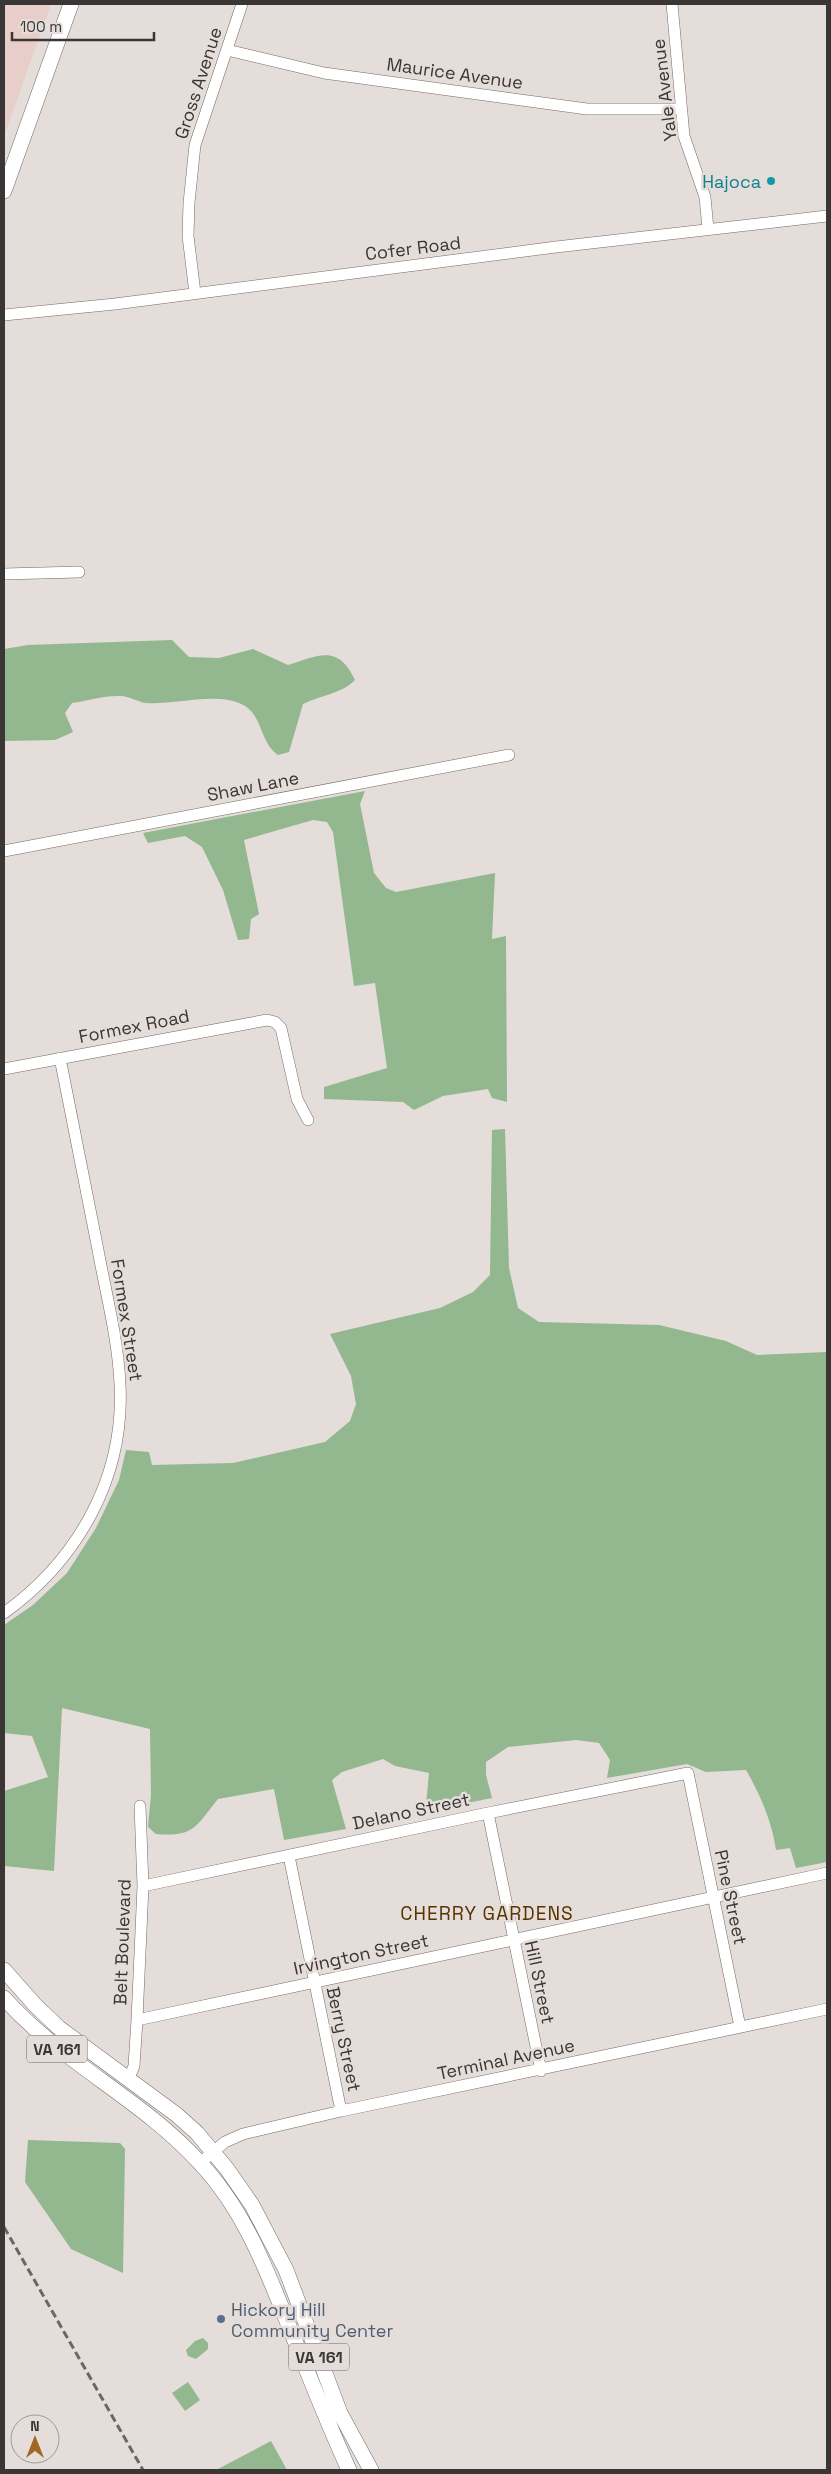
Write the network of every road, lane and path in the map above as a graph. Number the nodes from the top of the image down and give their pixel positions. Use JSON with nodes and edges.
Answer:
{"nodes":[{"id":1,"x":71,"y":4,"type":"edge"},
{"id":2,"x":242,"y":4,"type":"edge"},
{"id":3,"x":672,"y":4,"type":"edge"},
{"id":4,"x":227,"y":50,"type":"junction"},
{"id":5,"x":681,"y":109,"type":"junction"},
{"id":6,"x":4,"y":191,"type":"edge"},
{"id":7,"x":827,"y":216,"type":"edge"},
{"id":8,"x":708,"y":229,"type":"junction"},
{"id":9,"x":195,"y":293,"type":"junction"},
{"id":10,"x":4,"y":316,"type":"edge"},
{"id":11,"x":79,"y":572,"type":"dead end"},
{"id":12,"x":4,"y":574,"type":"edge"},
{"id":13,"x":509,"y":755,"type":"dead end"},
{"id":14,"x":4,"y":851,"type":"edge"},
{"id":15,"x":60,"y":1058,"type":"junction"},
{"id":16,"x":4,"y":1069,"type":"edge"},
{"id":17,"x":308,"y":1120,"type":"dead end"},
{"id":18,"x":4,"y":1612,"type":"edge"},
{"id":19,"x":688,"y":1773,"type":"joint"},
{"id":20,"x":140,"y":1806,"type":"dead end"},
{"id":21,"x":488,"y":1813,"type":"junction"},
{"id":22,"x":289,"y":1856,"type":"junction"},
{"id":23,"x":827,"y":1873,"type":"edge"},
{"id":24,"x":143,"y":1886,"type":"junction"},
{"id":25,"x":713,"y":1898,"type":"junction"},
{"id":26,"x":514,"y":1938,"type":"junction"},
{"id":27,"x":5,"y":1974,"type":"edge"},
{"id":28,"x":314,"y":1983,"type":"junction"},
{"id":29,"x":4,"y":1998,"type":"edge"},
{"id":30,"x":827,"y":2009,"type":"edge"},
{"id":31,"x":137,"y":2020,"type":"junction"},
{"id":32,"x":740,"y":2027,"type":"junction"},
{"id":33,"x":541,"y":2071,"type":"junction"},
{"id":34,"x":129,"y":2078,"type":"junction"},
{"id":35,"x":341,"y":2111,"type":"junction"},
{"id":36,"x":212,"y":2151,"type":"junction"},
{"id":37,"x":200,"y":2163,"type":"junction"},
{"id":38,"x":300,"y":2308,"type":"junction"},
{"id":39,"x":294,"y":2338,"type":"junction"},
{"id":40,"x":349,"y":2470,"type":"edge"},
{"id":41,"x":370,"y":2470,"type":"edge"}],
"edges":[{"from":1,"to":6,"type":"main road"},
{"from":2,"to":4,"type":"street","name":"Gross Avenue"},
{"from":3,"to":5,"type":"street","name":"Yale Avenue"},
{"from":4,"to":5,"type":"street","name":"Maurice Avenue"},
{"from":4,"to":9,"type":"street","name":"Gross Avenue"},
{"from":5,"to":8,"type":"street","name":"Yale Avenue"},
{"from":7,"to":8,"type":"street","name":"Cofer Road"},
{"from":8,"to":9,"type":"street","name":"Cofer Road"},
{"from":9,"to":10,"type":"street","name":"Cofer Road"},
{"from":11,"to":12,"type":"street"},
{"from":13,"to":14,"type":"street","name":"Shaw Lane"},
{"from":15,"to":16,"type":"street","name":"Formex Road"},
{"from":15,"to":17,"type":"street","name":"Formex Road"},
{"from":15,"to":18,"type":"street","name":"Formex Street"},
{"from":19,"to":21,"type":"street","name":"Delano Street"},
{"from":19,"to":25,"type":"street","name":"Pine Street"},
{"from":20,"to":24,"type":"street","name":"Belt Boulevard"},
{"from":21,"to":22,"type":"street","name":"Delano Street"},
{"from":21,"to":26,"type":"street","name":"Hill Street"},
{"from":22,"to":24,"type":"street","name":"Delano Street"},
{"from":22,"to":28,"type":"street","name":"Berry Street"},
{"from":23,"to":25,"type":"street","name":"Irvington Street"},
{"from":24,"to":31,"type":"street","name":"Belt Boulevard"},
{"from":25,"to":26,"type":"street","name":"Irvington Street"},
{"from":25,"to":32,"type":"street","name":"Pine Street"},
{"from":26,"to":28,"type":"street","name":"Irvington Street"},
{"from":26,"to":33,"type":"street","name":"Hill Street"},
{"from":27,"to":34,"type":"main road","number":"VA 161"},
{"from":28,"to":31,"type":"street","name":"Irvington Street"},
{"from":28,"to":35,"type":"street","name":"Berry Street"},
{"from":29,"to":37,"type":"main road","number":"VA 161"},
{"from":30,"to":32,"type":"street","name":"Terminal Avenue"},
{"from":31,"to":34,"type":"street","name":"Belt Boulevard"},
{"from":32,"to":33,"type":"street","name":"Terminal Avenue"},
{"from":33,"to":35,"type":"street","name":"Terminal Avenue"},
{"from":34,"to":36,"type":"main road","number":"VA 161"},
{"from":35,"to":36,"type":"street","name":"Terminal Avenue"},
{"from":36,"to":37,"type":"street","name":"Terminal Avenue"},
{"from":36,"to":38,"type":"main road","number":"VA 161"},
{"from":37,"to":39,"type":"main road","number":"VA 161"},
{"from":38,"to":39,"type":"main road"},
{"from":38,"to":41,"type":"main road","number":"VA 161"},
{"from":39,"to":40,"type":"main road","number":"VA 161"}]}
